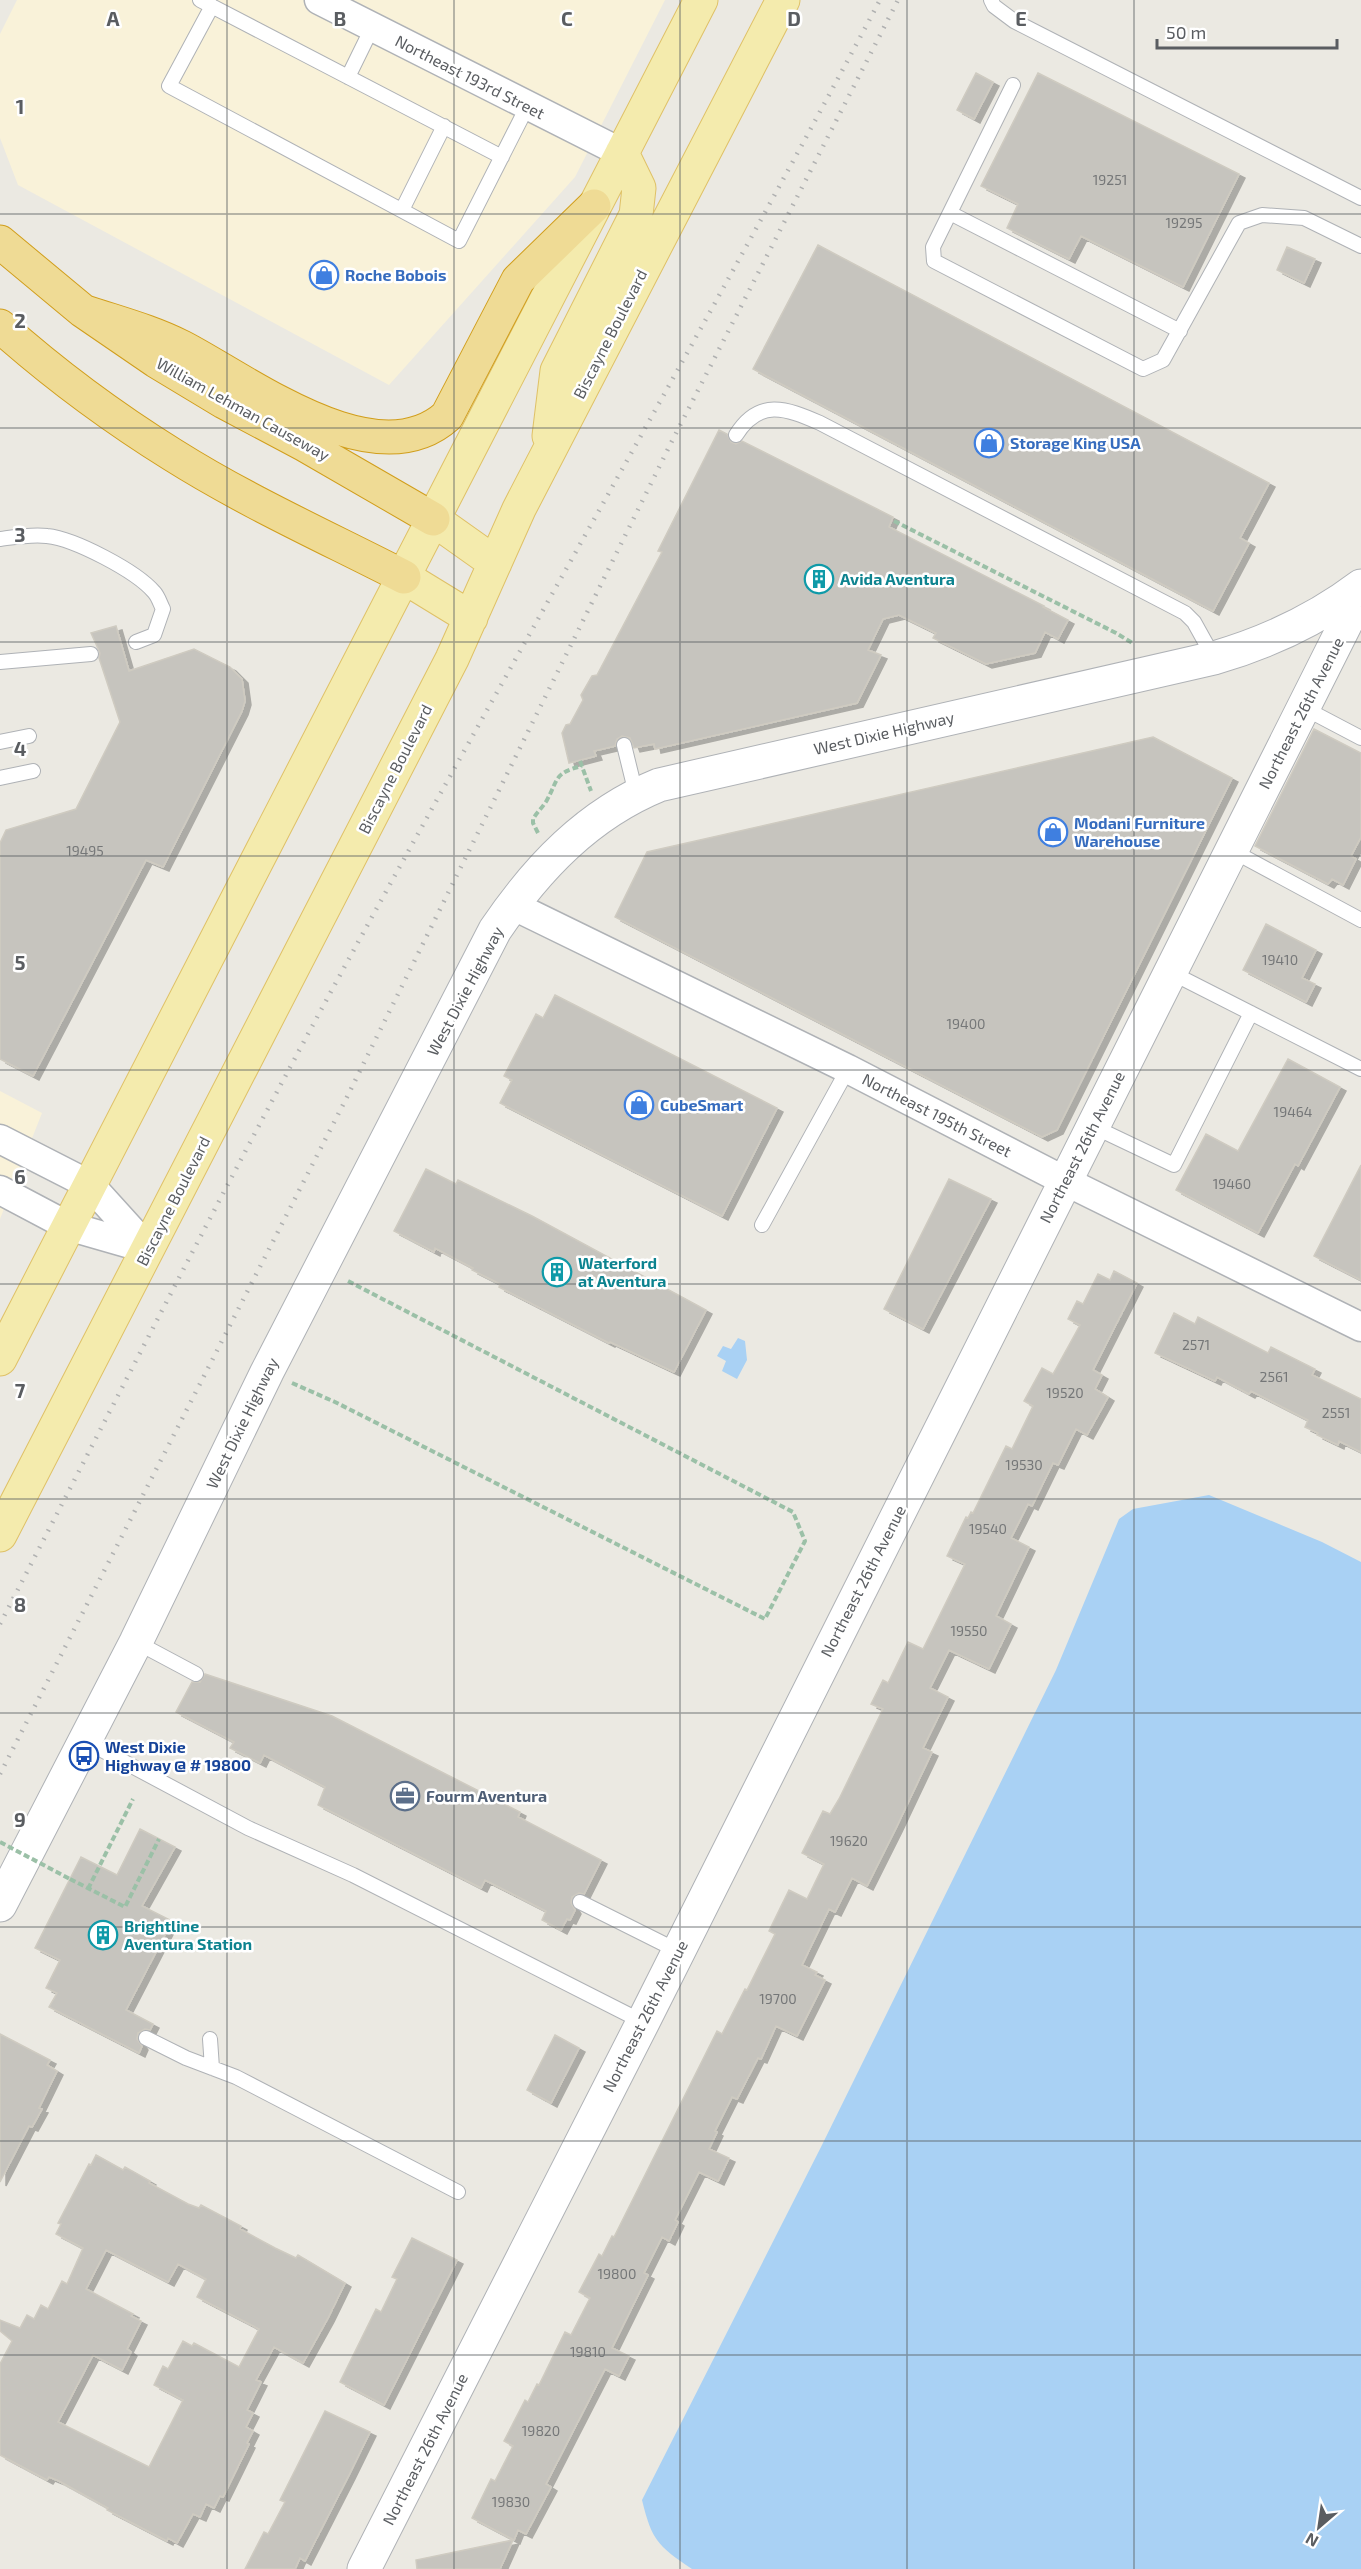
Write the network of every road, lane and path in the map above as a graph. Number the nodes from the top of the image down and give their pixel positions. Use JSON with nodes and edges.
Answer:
{"nodes":[{"id":1,"x":319,"y":0,"type":"edge"},
{"id":2,"x":701,"y":0,"type":"edge"},
{"id":3,"x":783,"y":0,"type":"edge"},
{"id":4,"x":991,"y":0,"type":"edge"},
{"id":5,"x":206,"y":3,"type":"edge"},
{"id":6,"x":372,"y":28,"type":"junction"},
{"id":7,"x":348,"y":77,"type":"junction"},
{"id":8,"x":1013,"y":85,"type":"dead end"},
{"id":9,"x":527,"y":107,"type":"junction"},
{"id":10,"x":444,"y":126,"type":"junction"},
{"id":11,"x":622,"y":153,"type":"junction"},
{"id":12,"x":502,"y":157,"type":"junction"},
{"id":13,"x":1361,"y":198,"type":"edge"},
{"id":14,"x":594,"y":206,"type":"junction"},
{"id":15,"x":402,"y":210,"type":"junction"},
{"id":16,"x":950,"y":213,"type":"junction"},
{"id":17,"x":0,"y":243,"type":"edge"},
{"id":18,"x":1361,"y":246,"type":"edge"},
{"id":19,"x":83,"y":311,"type":"junction"},
{"id":20,"x":0,"y":326,"type":"edge"},
{"id":21,"x":1180,"y":331,"type":"junction"},
{"id":22,"x":736,"y":435,"type":"dead end"},
{"id":23,"x":546,"y":458,"type":"junction"},
{"id":24,"x":433,"y":519,"type":"junction"},
{"id":25,"x":894,"y":521,"type":"dead end"},
{"id":26,"x":0,"y":539,"type":"edge"},
{"id":27,"x":495,"y":563,"type":"junction"},
{"id":28,"x":404,"y":577,"type":"junction"},
{"id":29,"x":1361,"y":585,"type":"edge"},
{"id":30,"x":1361,"y":593,"type":"edge"},
{"id":31,"x":471,"y":618,"type":"junction"},
{"id":32,"x":136,"y":642,"type":"dead end"},
{"id":33,"x":1134,"y":644,"type":"dead end"},
{"id":34,"x":91,"y":654,"type":"dead end"},
{"id":35,"x":1214,"y":658,"type":"junction"},
{"id":36,"x":0,"y":662,"type":"edge"},
{"id":37,"x":1304,"y":708,"type":"junction"},
{"id":38,"x":29,"y":736,"type":"dead end"},
{"id":39,"x":1361,"y":738,"type":"edge"},
{"id":40,"x":0,"y":742,"type":"edge"},
{"id":41,"x":624,"y":744,"type":"dead end"},
{"id":42,"x":580,"y":760,"type":"dead end"},
{"id":43,"x":582,"y":766,"type":"junction"},
{"id":44,"x":33,"y":771,"type":"dead end"},
{"id":45,"x":0,"y":778,"type":"edge"},
{"id":46,"x":591,"y":792,"type":"dead end"},
{"id":47,"x":636,"y":794,"type":"junction"},
{"id":48,"x":539,"y":834,"type":"dead end"},
{"id":49,"x":1231,"y":850,"type":"junction"},
{"id":50,"x":512,"y":905,"type":"junction"},
{"id":51,"x":1361,"y":920,"type":"edge"},
{"id":52,"x":1170,"y":971,"type":"junction"},
{"id":53,"x":1251,"y":1013,"type":"junction"},
{"id":54,"x":848,"y":1069,"type":"junction"},
{"id":55,"x":1361,"y":1069,"type":"edge"},
{"id":56,"x":1092,"y":1126,"type":"junction"},
{"id":57,"x":0,"y":1139,"type":"edge"},
{"id":58,"x":1065,"y":1181,"type":"junction"},
{"id":59,"x":90,"y":1185,"type":"junction"},
{"id":60,"x":0,"y":1190,"type":"edge"},
{"id":61,"x":762,"y":1225,"type":"dead end"},
{"id":62,"x":68,"y":1226,"type":"junction"},
{"id":63,"x":148,"y":1249,"type":"junction"},
{"id":64,"x":321,"y":1267,"type":"junction"},
{"id":65,"x":1361,"y":1327,"type":"edge"},
{"id":66,"x":0,"y":1359,"type":"edge"},
{"id":67,"x":267,"y":1372,"type":"junction"},
{"id":68,"x":0,"y":1535,"type":"edge"},
{"id":69,"x":136,"y":1642,"type":"junction"},
{"id":70,"x":196,"y":1674,"type":"dead end"},
{"id":71,"x":85,"y":1741,"type":"junction"},
{"id":72,"x":133,"y":1799,"type":"dead end"},
{"id":73,"x":159,"y":1839,"type":"dead end"},
{"id":74,"x":0,"y":1842,"type":"edge"},
{"id":75,"x":88,"y":1888,"type":"junction"},
{"id":76,"x":580,"y":1902,"type":"dead end"},
{"id":77,"x":0,"y":1905,"type":"edge"},
{"id":78,"x":678,"y":1951,"type":"junction"},
{"id":79,"x":643,"y":2022,"type":"junction"},
{"id":80,"x":146,"y":2038,"type":"dead end"},
{"id":81,"x":210,"y":2039,"type":"dead end"},
{"id":82,"x":212,"y":2068,"type":"junction"},
{"id":83,"x":458,"y":2192,"type":"dead end"},
{"id":84,"x":364,"y":2569,"type":"edge"}],
"edges":[{"from":1,"to":6,"type":"street","name":"Northeast 193rd Street"},
{"from":2,"to":11,"type":"main road"},
{"from":3,"to":23,"type":"main road","name":"Biscayne Boulevard"},
{"from":4,"to":13,"type":"lane"},
{"from":5,"to":7,"type":"lane"},
{"from":5,"to":15,"type":"lane"},
{"from":6,"to":7,"type":"lane"},
{"from":6,"to":9,"type":"street","name":"Northeast 193rd Street"},
{"from":7,"to":10,"type":"lane"},
{"from":8,"to":16,"type":"lane"},
{"from":9,"to":11,"type":"street","name":"Northeast 193rd Street"},
{"from":9,"to":12,"type":"lane"},
{"from":10,"to":12,"type":"lane"},
{"from":10,"to":15,"type":"lane"},
{"from":11,"to":14,"type":"main road"},
{"from":11,"to":23,"type":"main road"},
{"from":12,"to":15,"type":"lane"},
{"from":14,"to":19,"type":"highway"},
{"from":14,"to":24,"type":"main road"},
{"from":16,"to":21,"type":"lane"},
{"from":16,"to":21,"type":"lane"},
{"from":17,"to":19,"type":"highway","name":"William Lehman Causeway"},
{"from":18,"to":21,"type":"lane"},
{"from":19,"to":24,"type":"highway","name":"William Lehman Causeway"},
{"from":20,"to":28,"type":"highway"},
{"from":22,"to":35,"type":"lane"},
{"from":23,"to":27,"type":"main road","name":"Biscayne Boulevard"},
{"from":24,"to":27,"type":"main road","name":"William Lehman Causeway"},
{"from":24,"to":28,"type":"main road"},
{"from":25,"to":33,"type":"path"},
{"from":26,"to":32,"type":"lane"},
{"from":27,"to":31,"type":"main road","name":"Biscayne Boulevard"},
{"from":28,"to":31,"type":"main road"},
{"from":28,"to":59,"type":"main road"},
{"from":29,"to":35,"type":"street","name":"West Dixie Highway"},
{"from":30,"to":37,"type":"street","name":"Northeast 26th Avenue"},
{"from":31,"to":63,"type":"main road","name":"Biscayne Boulevard"},
{"from":34,"to":36,"type":"lane"},
{"from":35,"to":47,"type":"street","name":"West Dixie Highway"},
{"from":37,"to":39,"type":"lane"},
{"from":37,"to":49,"type":"street","name":"Northeast 26th Avenue"},
{"from":38,"to":40,"type":"lane"},
{"from":41,"to":47,"type":"lane"},
{"from":42,"to":43,"type":"path"},
{"from":43,"to":46,"type":"path"},
{"from":43,"to":48,"type":"path"},
{"from":44,"to":45,"type":"lane"},
{"from":47,"to":50,"type":"street","name":"West Dixie Highway"},
{"from":49,"to":51,"type":"lane"},
{"from":49,"to":52,"type":"street","name":"Northeast 26th Avenue"},
{"from":50,"to":54,"type":"street","name":"Northeast 195th Street"},
{"from":50,"to":64,"type":"street","name":"West Dixie Highway"},
{"from":52,"to":53,"type":"lane"},
{"from":52,"to":56,"type":"street","name":"Northeast 26th Avenue"},
{"from":53,"to":55,"type":"lane"},
{"from":53,"to":56,"type":"lane"},
{"from":54,"to":58,"type":"street","name":"Northeast 195th Street"},
{"from":54,"to":61,"type":"lane"},
{"from":56,"to":58,"type":"street","name":"Northeast 26th Avenue"},
{"from":57,"to":59,"type":"street"},
{"from":58,"to":65,"type":"street","name":"Northeast 195th Street"},
{"from":58,"to":78,"type":"street","name":"Northeast 26th Avenue"},
{"from":59,"to":62,"type":"main road"},
{"from":59,"to":63,"type":"street"},
{"from":60,"to":62,"type":"street"},
{"from":62,"to":63,"type":"street"},
{"from":62,"to":66,"type":"main road"},
{"from":63,"to":68,"type":"main road","name":"Biscayne Boulevard"},
{"from":64,"to":67,"type":"street","name":"West Dixie Highway"},
{"from":64,"to":67,"type":"path"},
{"from":67,"to":69,"type":"street","name":"West Dixie Highway"},
{"from":69,"to":70,"type":"lane"},
{"from":69,"to":71,"type":"street","name":"West Dixie Highway"},
{"from":71,"to":77,"type":"street","name":"West Dixie Highway"},
{"from":71,"to":79,"type":"lane"},
{"from":72,"to":75,"type":"path"},
{"from":73,"to":75,"type":"path"},
{"from":74,"to":75,"type":"path","bridge":true},
{"from":76,"to":78,"type":"lane"},
{"from":78,"to":79,"type":"street","name":"Northeast 26th Avenue"},
{"from":79,"to":84,"type":"street","name":"Northeast 26th Avenue"},
{"from":80,"to":82,"type":"lane"},
{"from":81,"to":82,"type":"lane"},
{"from":82,"to":83,"type":"lane"}]}
